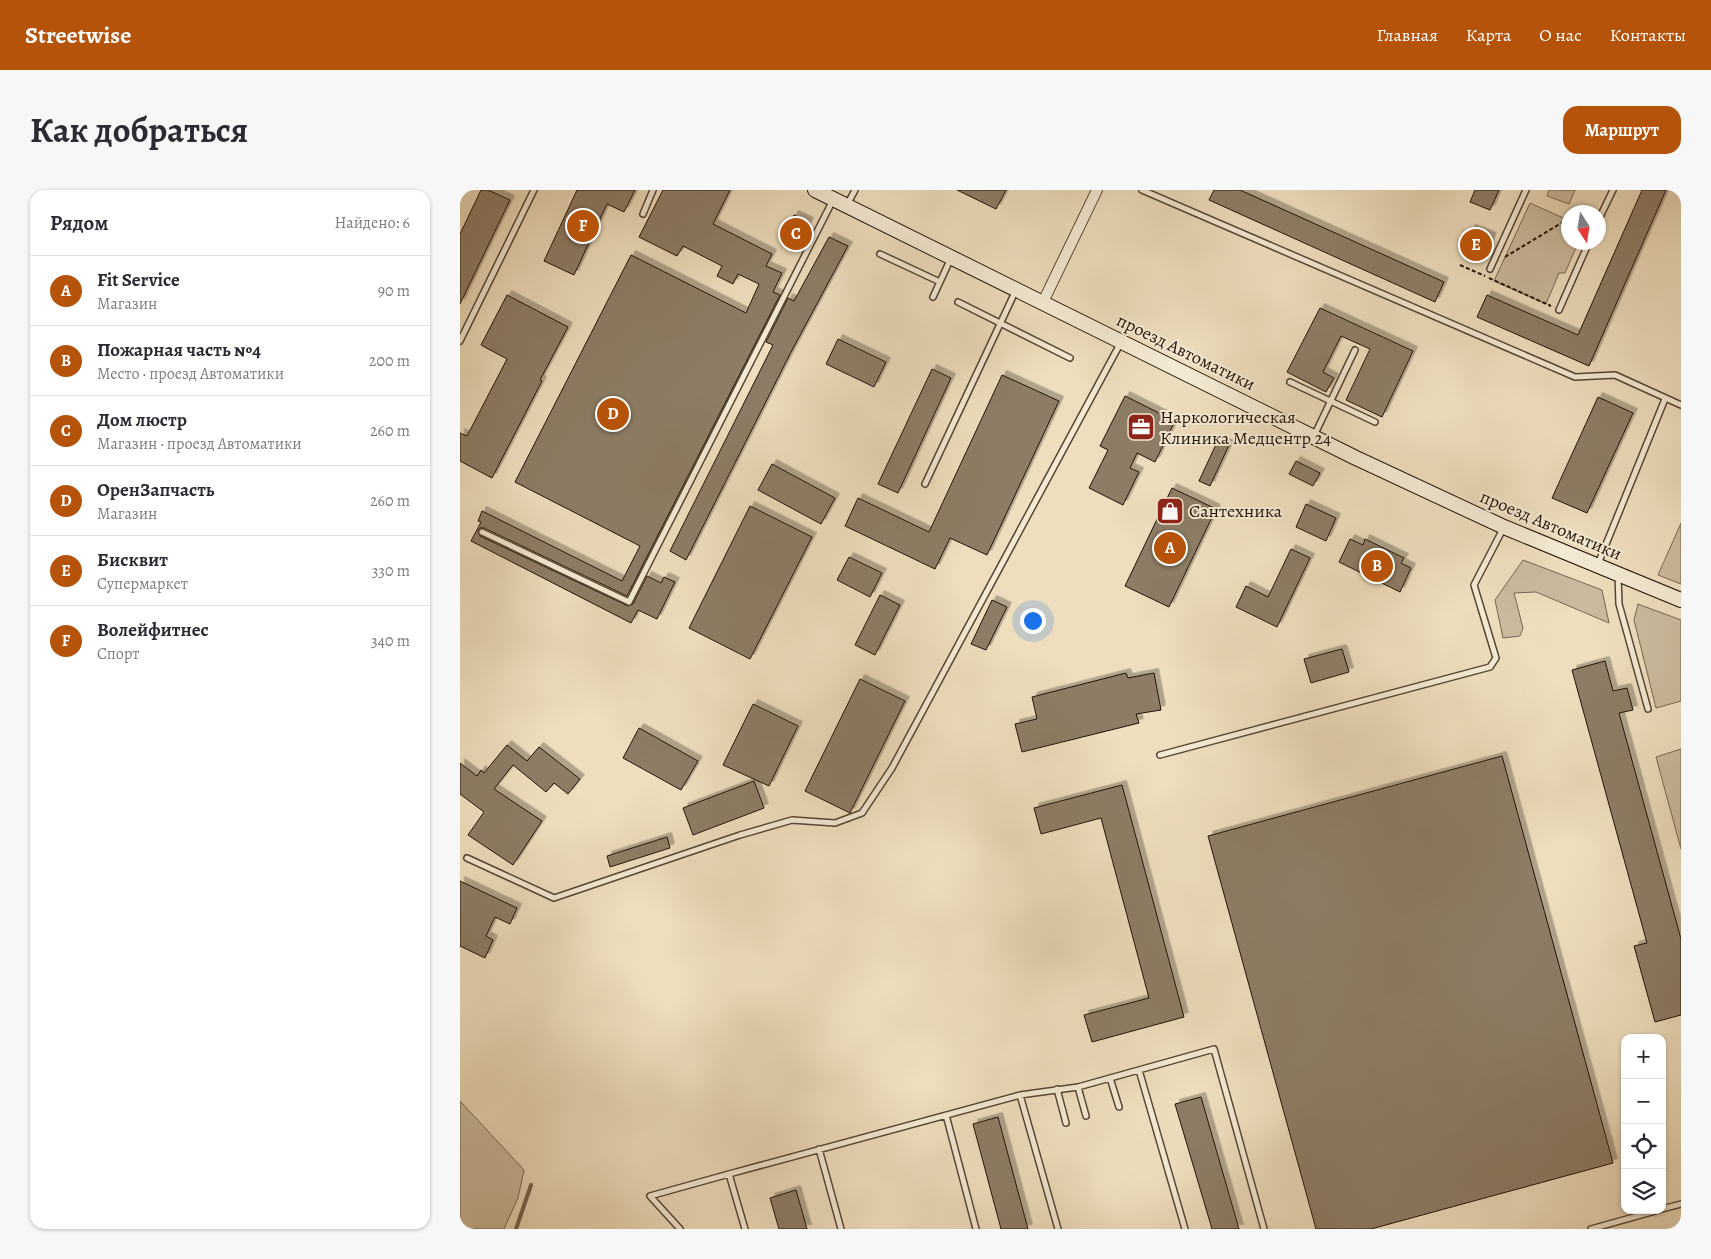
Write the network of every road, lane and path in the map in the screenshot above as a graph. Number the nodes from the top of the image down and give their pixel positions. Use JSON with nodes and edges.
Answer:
{"nodes":[{"id":1,"x":534,"y":190,"type":"edge"},
{"id":2,"x":653,"y":190,"type":"edge"},
{"id":3,"x":815,"y":190,"type":"edge"},
{"id":4,"x":855,"y":190,"type":"edge"},
{"id":5,"x":1096,"y":190,"type":"edge"},
{"id":6,"x":1142,"y":190,"type":"edge"},
{"id":7,"x":1526,"y":190,"type":"edge"},
{"id":8,"x":1612,"y":190,"type":"edge"},
{"id":9,"x":833,"y":199,"type":"junction"},
{"id":10,"x":1605,"y":205,"type":"edge"},
{"id":11,"x":847,"y":206,"type":"junction"},
{"id":12,"x":643,"y":214,"type":"dead end"},
{"id":13,"x":1561,"y":223,"type":"edge"},
{"id":14,"x":1585,"y":250,"type":"edge"},
{"id":15,"x":880,"y":254,"type":"dead end"},
{"id":16,"x":951,"y":257,"type":"junction"},
{"id":17,"x":1460,"y":265,"type":"dead end"},
{"id":18,"x":1490,"y":269,"type":"junction"},
{"id":19,"x":1481,"y":275,"type":"junction"},
{"id":20,"x":940,"y":282,"type":"junction"},
{"id":21,"x":1016,"y":289,"type":"junction"},
{"id":22,"x":932,"y":297,"type":"dead end"},
{"id":23,"x":958,"y":302,"type":"dead end"},
{"id":24,"x":1043,"y":302,"type":"junction"},
{"id":25,"x":1559,"y":310,"type":"joint"},
{"id":26,"x":1000,"y":323,"type":"junction"},
{"id":27,"x":460,"y":341,"type":"edge"},
{"id":28,"x":1121,"y":341,"type":"junction"},
{"id":29,"x":1355,"y":350,"type":"dead end"},
{"id":30,"x":1070,"y":358,"type":"dead end"},
{"id":31,"x":1290,"y":382,"type":"dead end"},
{"id":32,"x":1666,"y":398,"type":"junction"},
{"id":33,"x":1331,"y":401,"type":"junction"},
{"id":34,"x":1681,"y":406,"type":"edge"},
{"id":35,"x":1375,"y":422,"type":"dead end"},
{"id":36,"x":1314,"y":437,"type":"junction"},
{"id":37,"x":925,"y":484,"type":"dead end"},
{"id":38,"x":1504,"y":527,"type":"junction"},
{"id":39,"x":482,"y":532,"type":"dead end"},
{"id":40,"x":1597,"y":566,"type":"junction"},
{"id":41,"x":1618,"y":575,"type":"junction"},
{"id":42,"x":1681,"y":600,"type":"edge"},
{"id":43,"x":1648,"y":710,"type":"dead end"},
{"id":44,"x":1160,"y":755,"type":"dead end"},
{"id":45,"x":466,"y":858,"type":"dead end"},
{"id":46,"x":1139,"y":1070,"type":"junction"},
{"id":47,"x":1110,"y":1078,"type":"junction"},
{"id":48,"x":1078,"y":1087,"type":"junction"},
{"id":49,"x":1057,"y":1090,"type":"junction"},
{"id":50,"x":1020,"y":1095,"type":"junction"},
{"id":51,"x":1119,"y":1107,"type":"dead end"},
{"id":52,"x":946,"y":1115,"type":"junction"},
{"id":53,"x":1086,"y":1116,"type":"dead end"},
{"id":54,"x":1066,"y":1123,"type":"dead end"},
{"id":55,"x":819,"y":1149,"type":"junction"},
{"id":56,"x":728,"y":1174,"type":"junction"},
{"id":57,"x":1681,"y":1204,"type":"edge"},
{"id":58,"x":1666,"y":1208,"type":"edge"},
{"id":59,"x":1645,"y":1214,"type":"edge"},
{"id":60,"x":680,"y":1229,"type":"edge"},
{"id":61,"x":745,"y":1229,"type":"edge"},
{"id":62,"x":841,"y":1229,"type":"edge"},
{"id":63,"x":976,"y":1229,"type":"edge"},
{"id":64,"x":1058,"y":1229,"type":"edge"},
{"id":65,"x":1185,"y":1229,"type":"edge"},
{"id":66,"x":1264,"y":1229,"type":"edge"},
{"id":67,"x":1591,"y":1229,"type":"edge"}],
"edges":[{"from":1,"to":27,"type":"lane"},
{"from":2,"to":12,"type":"lane"},
{"from":3,"to":9,"type":"main road","name":"проезд Автоматики"},
{"from":4,"to":11,"type":"lane"},
{"from":5,"to":24,"type":"street"},
{"from":6,"to":32,"type":"lane"},
{"from":7,"to":18,"type":"lane"},
{"from":8,"to":10,"type":"lane"},
{"from":9,"to":11,"type":"main road","name":"проезд Автоматики"},
{"from":9,"to":39,"type":"lane"},
{"from":11,"to":16,"type":"main road","name":"проезд Автоматики"},
{"from":13,"to":18,"type":"path"},
{"from":14,"to":25,"type":"lane"},
{"from":15,"to":20,"type":"lane"},
{"from":16,"to":20,"type":"lane"},
{"from":16,"to":21,"type":"main road","name":"проезд Автоматики"},
{"from":17,"to":19,"type":"path"},
{"from":18,"to":19,"type":"path"},
{"from":19,"to":25,"type":"path"},
{"from":20,"to":22,"type":"lane"},
{"from":21,"to":24,"type":"main road","name":"проезд Автоматики"},
{"from":21,"to":26,"type":"lane"},
{"from":23,"to":26,"type":"lane"},
{"from":24,"to":28,"type":"main road","name":"проезд Автоматики"},
{"from":26,"to":30,"type":"lane"},
{"from":26,"to":37,"type":"lane"},
{"from":28,"to":36,"type":"main road","name":"проезд Автоматики"},
{"from":28,"to":45,"type":"lane"},
{"from":29,"to":33,"type":"lane"},
{"from":31,"to":33,"type":"lane"},
{"from":32,"to":34,"type":"lane"},
{"from":32,"to":40,"type":"lane"},
{"from":33,"to":35,"type":"lane"},
{"from":33,"to":36,"type":"lane"},
{"from":36,"to":38,"type":"main road","name":"проезд Автоматики"},
{"from":38,"to":40,"type":"main road","name":"проезд Автоматики"},
{"from":38,"to":44,"type":"lane"},
{"from":40,"to":41,"type":"main road","name":"проезд Автоматики"},
{"from":41,"to":42,"type":"main road","name":"проезд Автоматики"},
{"from":41,"to":43,"type":"lane"},
{"from":46,"to":47,"type":"lane"},
{"from":46,"to":65,"type":"lane"},
{"from":46,"to":66,"type":"lane"},
{"from":47,"to":48,"type":"lane"},
{"from":47,"to":51,"type":"lane"},
{"from":48,"to":49,"type":"lane"},
{"from":48,"to":53,"type":"lane"},
{"from":49,"to":50,"type":"lane"},
{"from":49,"to":54,"type":"lane"},
{"from":50,"to":52,"type":"lane"},
{"from":50,"to":64,"type":"lane"},
{"from":52,"to":55,"type":"lane"},
{"from":52,"to":63,"type":"lane"},
{"from":55,"to":56,"type":"lane"},
{"from":55,"to":62,"type":"lane"},
{"from":56,"to":60,"type":"lane"},
{"from":56,"to":61,"type":"lane"},
{"from":57,"to":58,"type":"lane"},
{"from":59,"to":67,"type":"lane"}]}
